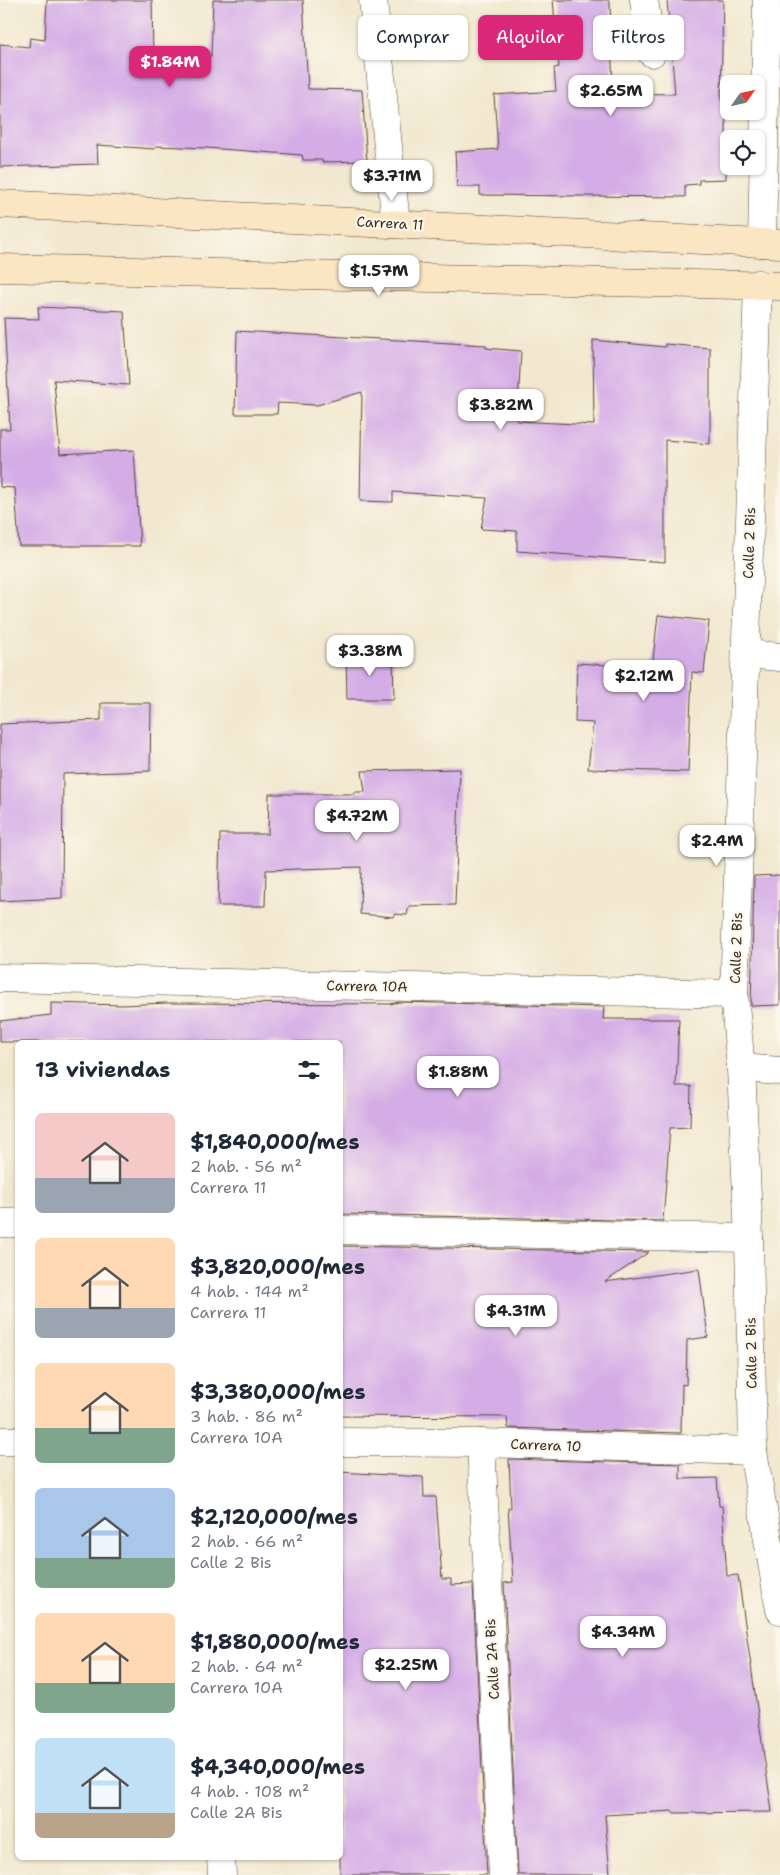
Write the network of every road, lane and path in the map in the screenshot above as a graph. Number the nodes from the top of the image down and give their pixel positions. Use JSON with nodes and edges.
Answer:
{"nodes":[{"id":1,"x":373,"y":0,"type":"edge"},
{"id":2,"x":644,"y":0,"type":"edge"},
{"id":3,"x":767,"y":0,"type":"edge"},
{"id":4,"x":646,"y":15,"type":"edge"},
{"id":5,"x":0,"y":204,"type":"edge"},
{"id":6,"x":396,"y":224,"type":"junction"},
{"id":7,"x":771,"y":243,"type":"edge"},
{"id":8,"x":0,"y":268,"type":"edge"},
{"id":9,"x":769,"y":284,"type":"edge"},
{"id":10,"x":746,"y":654,"type":"junction"},
{"id":11,"x":780,"y":657,"type":"edge"},
{"id":12,"x":0,"y":978,"type":"edge"},
{"id":13,"x":734,"y":994,"type":"junction"},
{"id":14,"x":741,"y":1068,"type":"junction"},
{"id":15,"x":780,"y":1071,"type":"edge"},
{"id":16,"x":0,"y":1223,"type":"edge"},
{"id":17,"x":15,"y":1224,"type":"edge"},
{"id":18,"x":343,"y":1230,"type":"edge"},
{"id":19,"x":749,"y":1238,"type":"junction"},
{"id":20,"x":0,"y":1441,"type":"edge"},
{"id":21,"x":15,"y":1441,"type":"edge"},
{"id":22,"x":343,"y":1442,"type":"edge"},
{"id":23,"x":481,"y":1443,"type":"junction"},
{"id":24,"x":753,"y":1451,"type":"junction"},
{"id":25,"x":780,"y":1610,"type":"edge"},
{"id":26,"x":221,"y":1860,"type":"edge"},
{"id":27,"x":222,"y":1875,"type":"edge"},
{"id":28,"x":503,"y":1875,"type":"edge"}],
"edges":[{"from":1,"to":6,"type":"street"},
{"from":2,"to":4,"type":"street"},
{"from":3,"to":7,"type":"street"},
{"from":5,"to":6,"type":"main road","name":"Carrera 11"},
{"from":6,"to":7,"type":"main road","name":"Carrera 11"},
{"from":8,"to":9,"type":"main road"},
{"from":9,"to":10,"type":"street","name":"Calle 2 Bis"},
{"from":10,"to":11,"type":"street"},
{"from":10,"to":13,"type":"street","name":"Calle 2 Bis"},
{"from":12,"to":13,"type":"street","name":"Carrera 10A"},
{"from":13,"to":14,"type":"street","name":"Calle 2 Bis"},
{"from":14,"to":15,"type":"street"},
{"from":14,"to":19,"type":"street","name":"Calle 2 Bis"},
{"from":16,"to":17,"type":"street"},
{"from":18,"to":19,"type":"street"},
{"from":19,"to":24,"type":"street","name":"Calle 2 Bis"},
{"from":20,"to":21,"type":"street"},
{"from":22,"to":23,"type":"street","name":"Carrera 10"},
{"from":23,"to":24,"type":"street","name":"Carrera 10"},
{"from":23,"to":28,"type":"street","name":"Calle 2A Bis"},
{"from":24,"to":25,"type":"street","name":"Calle 2 Bis"},
{"from":26,"to":27,"type":"street"}]}
